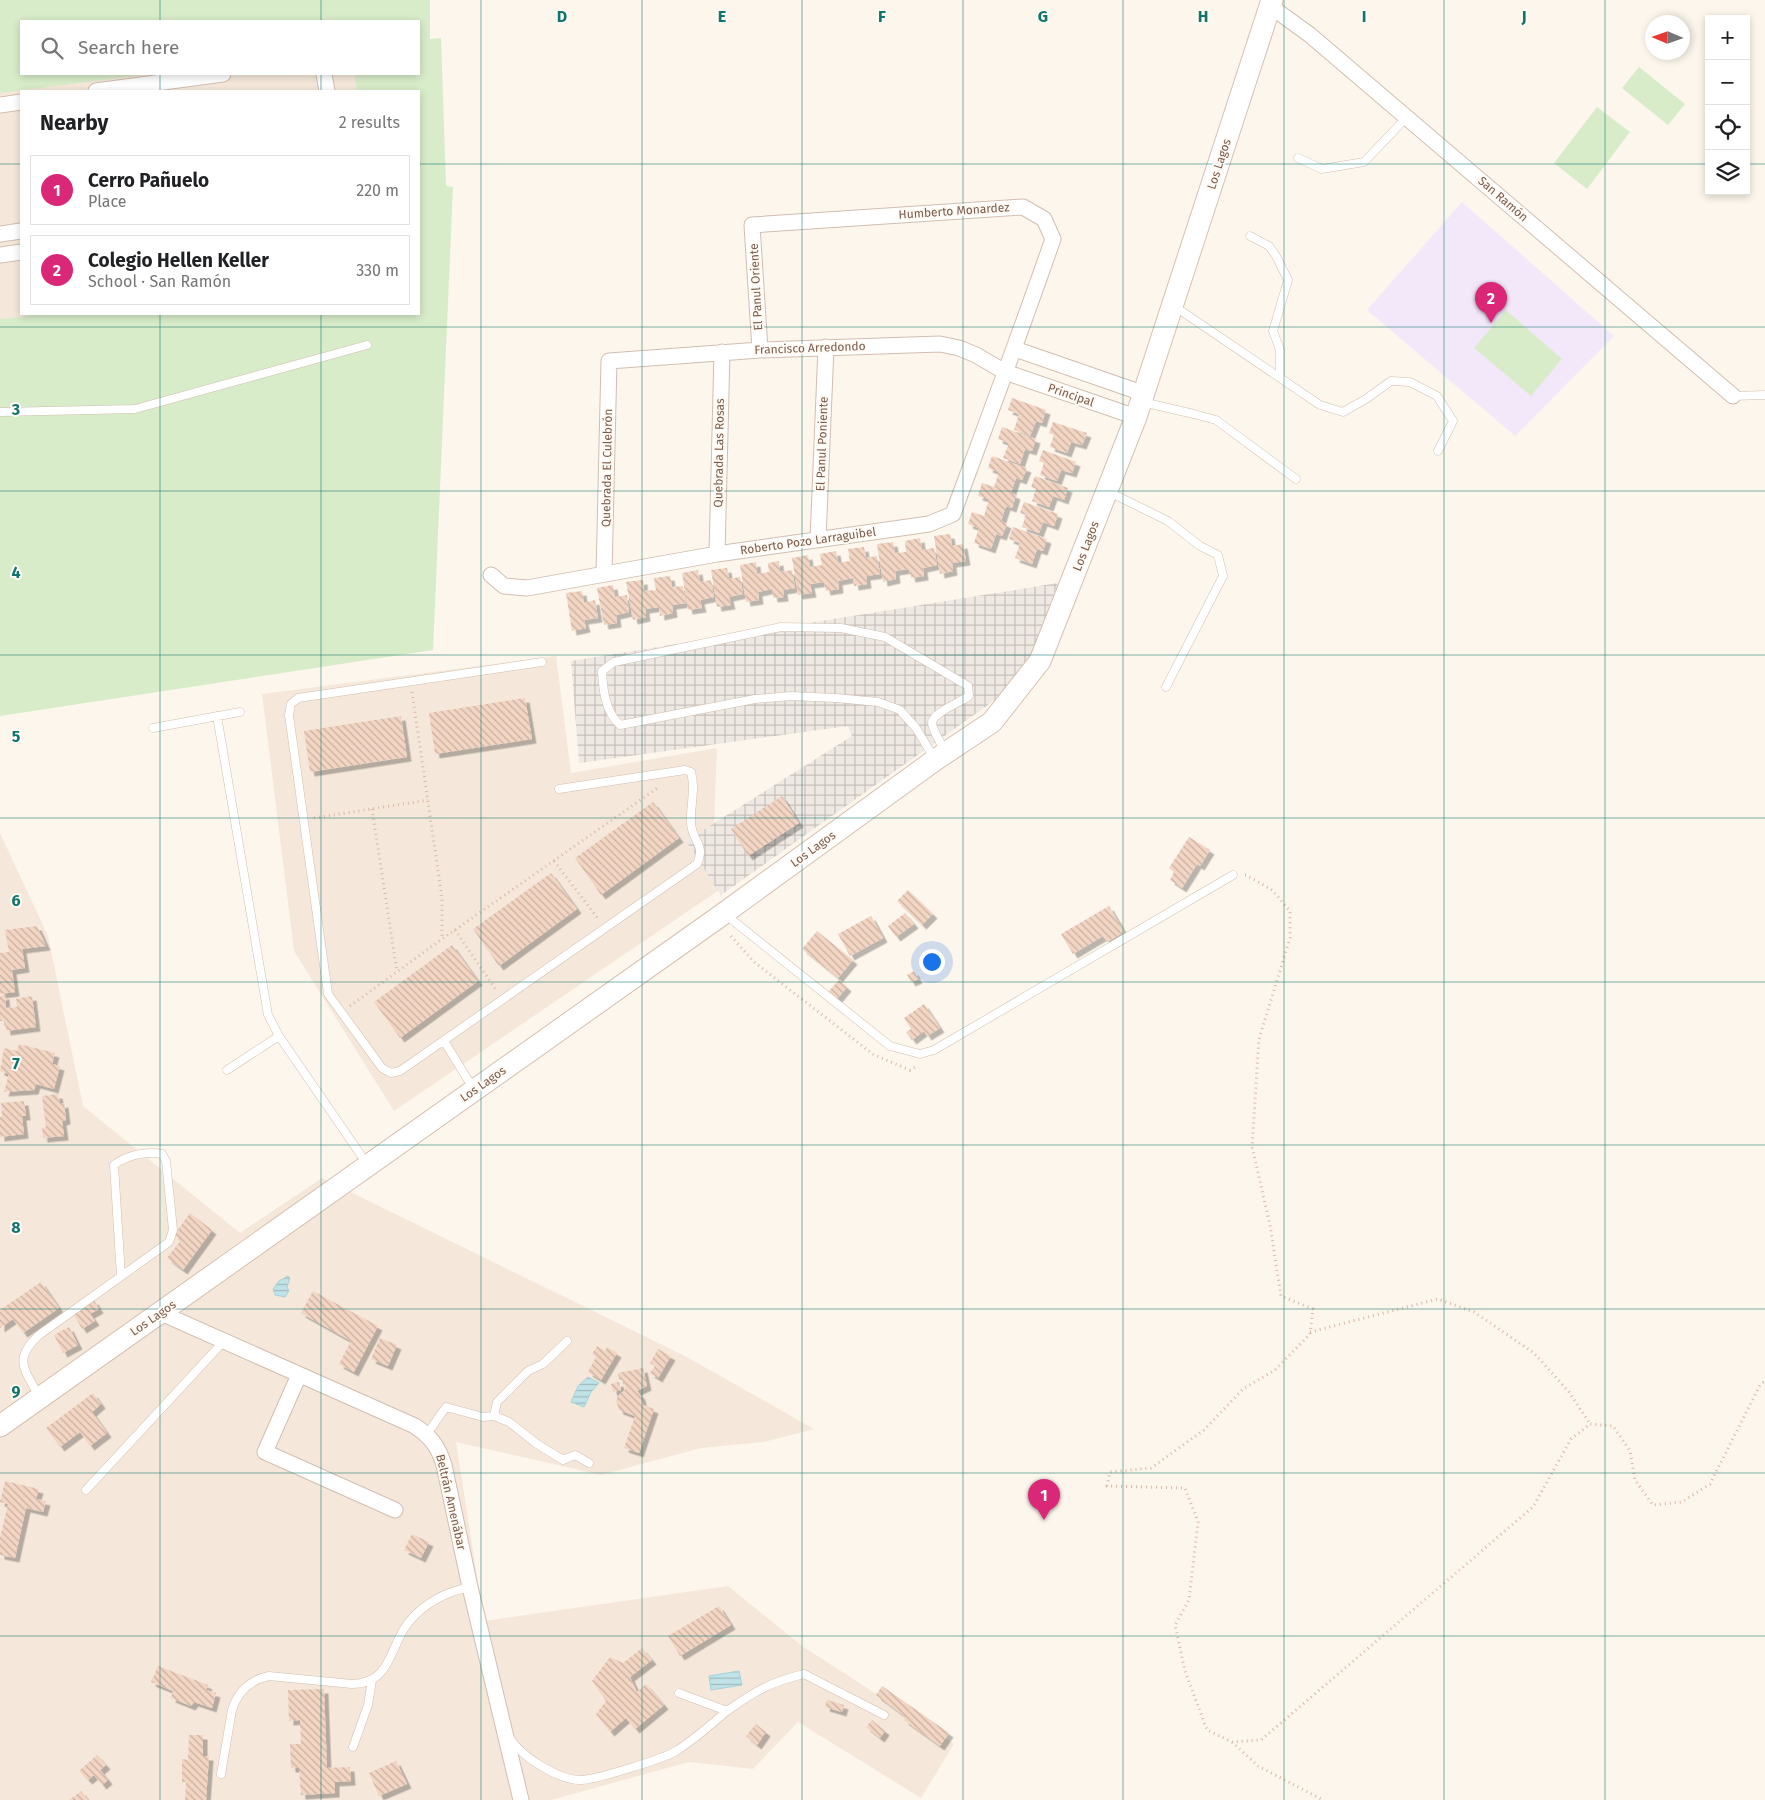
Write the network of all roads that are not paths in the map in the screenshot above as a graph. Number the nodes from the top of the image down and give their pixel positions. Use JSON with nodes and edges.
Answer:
{"nodes":[{"id":1,"x":1271,"y":3,"type":"edge"},
{"id":2,"x":216,"y":75,"type":"edge"},
{"id":3,"x":324,"y":75,"type":"edge"},
{"id":4,"x":103,"y":90,"type":"edge"},
{"id":5,"x":327,"y":90,"type":"edge"},
{"id":6,"x":20,"y":102,"type":"edge"},
{"id":7,"x":0,"y":104,"type":"edge"},
{"id":8,"x":1407,"y":117,"type":"junction"},
{"id":9,"x":1298,"y":158,"type":"dead end"},
{"id":10,"x":752,"y":224,"type":"joint"},
{"id":11,"x":20,"y":231,"type":"edge"},
{"id":12,"x":0,"y":234,"type":"edge"},
{"id":13,"x":1250,"y":236,"type":"dead end"},
{"id":14,"x":20,"y":252,"type":"edge"},
{"id":15,"x":0,"y":255,"type":"edge"},
{"id":16,"x":1173,"y":306,"type":"junction"},
{"id":17,"x":367,"y":345,"type":"dead end"},
{"id":18,"x":826,"y":347,"type":"junction"},
{"id":19,"x":760,"y":350,"type":"junction"},
{"id":20,"x":1015,"y":350,"type":"junction"},
{"id":21,"x":722,"y":352,"type":"junction"},
{"id":22,"x":609,"y":361,"type":"joint"},
{"id":23,"x":1005,"y":372,"type":"junction"},
{"id":24,"x":1280,"y":378,"type":"junction"},
{"id":25,"x":1765,"y":395,"type":"edge"},
{"id":26,"x":1733,"y":396,"type":"joint"},
{"id":27,"x":1141,"y":405,"type":"junction"},
{"id":28,"x":0,"y":412,"type":"edge"},
{"id":29,"x":1438,"y":452,"type":"dead end"},
{"id":30,"x":1296,"y":479,"type":"dead end"},
{"id":31,"x":1107,"y":492,"type":"junction"},
{"id":32,"x":818,"y":540,"type":"junction"},
{"id":33,"x":717,"y":554,"type":"junction"},
{"id":34,"x":604,"y":574,"type":"junction"},
{"id":35,"x":491,"y":575,"type":"dead end"},
{"id":36,"x":542,"y":662,"type":"dead end"},
{"id":37,"x":1166,"y":687,"type":"dead end"},
{"id":38,"x":240,"y":712,"type":"dead end"},
{"id":39,"x":217,"y":716,"type":"junction"},
{"id":40,"x":153,"y":728,"type":"dead end"},
{"id":41,"x":940,"y":756,"type":"junction"},
{"id":42,"x":559,"y":789,"type":"dead end"},
{"id":43,"x":1235,"y":877,"type":"road end"},
{"id":44,"x":720,"y":916,"type":"junction"},
{"id":45,"x":279,"y":1036,"type":"junction"},
{"id":46,"x":444,"y":1041,"type":"junction"},
{"id":47,"x":226,"y":1070,"type":"dead end"},
{"id":48,"x":474,"y":1090,"type":"junction"},
{"id":49,"x":368,"y":1166,"type":"junction"},
{"id":50,"x":121,"y":1276,"type":"junction"},
{"id":51,"x":161,"y":1312,"type":"junction"},
{"id":52,"x":224,"y":1341,"type":"junction"},
{"id":53,"x":567,"y":1341,"type":"dead end"},
{"id":54,"x":299,"y":1375,"type":"junction"},
{"id":55,"x":40,"y":1398,"type":"junction"},
{"id":56,"x":494,"y":1416,"type":"junction"},
{"id":57,"x":0,"y":1426,"type":"edge"},
{"id":58,"x":427,"y":1434,"type":"junction"},
{"id":59,"x":590,"y":1463,"type":"dead end"},
{"id":60,"x":86,"y":1490,"type":"dead end"},
{"id":61,"x":395,"y":1510,"type":"dead end"},
{"id":62,"x":470,"y":1587,"type":"junction"},
{"id":63,"x":372,"y":1680,"type":"junction"},
{"id":64,"x":679,"y":1693,"type":"dead end"},
{"id":65,"x":728,"y":1711,"type":"junction"},
{"id":66,"x":884,"y":1715,"type":"dead end"},
{"id":67,"x":502,"y":1725,"type":"junction"},
{"id":68,"x":353,"y":1747,"type":"dead end"},
{"id":69,"x":220,"y":1774,"type":"dead end"},
{"id":70,"x":521,"y":1800,"type":"edge"}],
"edges":[{"from":1,"to":8,"type":"street","name":"San Ramón"},
{"from":1,"to":16,"type":"main road","name":"Los Lagos"},
{"from":2,"to":4,"type":"street"},
{"from":3,"to":5,"type":"street"},
{"from":6,"to":7,"type":"street"},
{"from":8,"to":9,"type":"lane"},
{"from":8,"to":26,"type":"street","name":"San Ramón"},
{"from":10,"to":19,"type":"street","name":"El Panul Oriente"},
{"from":10,"to":20,"type":"street","name":"Humberto Monardez"},
{"from":11,"to":12,"type":"street"},
{"from":13,"to":24,"type":"lane"},
{"from":14,"to":15,"type":"street"},
{"from":16,"to":24,"type":"lane"},
{"from":16,"to":27,"type":"main road","name":"Los Lagos"},
{"from":17,"to":28,"type":"lane"},
{"from":18,"to":19,"type":"street","name":"Francisco Arredondo"},
{"from":18,"to":23,"type":"street","name":"Francisco Arredondo"},
{"from":18,"to":32,"type":"street","name":"El Panul Poniente"},
{"from":19,"to":21,"type":"street","name":"Francisco Arredondo"},
{"from":20,"to":23,"type":"street","name":"Roberto Pozo Larraguibel"},
{"from":20,"to":27,"type":"street","name":"Principal"},
{"from":21,"to":22,"type":"street","name":"Francisco Arredondo"},
{"from":21,"to":33,"type":"street","name":"Quebrada Las Rosas"},
{"from":22,"to":34,"type":"street","name":"Quebrada El Culebrón"},
{"from":23,"to":27,"type":"street","name":"Principal"},
{"from":23,"to":32,"type":"street","name":"Roberto Pozo Larraguibel"},
{"from":24,"to":29,"type":"lane"},
{"from":25,"to":26,"type":"lane"},
{"from":27,"to":30,"type":"lane"},
{"from":27,"to":31,"type":"main road","name":"Los Lagos"},
{"from":31,"to":37,"type":"lane"},
{"from":31,"to":41,"type":"main road","name":"Los Lagos"},
{"from":32,"to":33,"type":"street","name":"Roberto Pozo Larraguibel"},
{"from":33,"to":34,"type":"street","name":"Roberto Pozo Larraguibel"},
{"from":34,"to":35,"type":"street","name":"Roberto Pozo Larraguibel"},
{"from":36,"to":46,"type":"lane"},
{"from":38,"to":39,"type":"lane"},
{"from":39,"to":40,"type":"lane"},
{"from":39,"to":45,"type":"lane"},
{"from":41,"to":41,"type":"lane"},
{"from":41,"to":44,"type":"main road","name":"Los Lagos"},
{"from":42,"to":46,"type":"lane"},
{"from":43,"to":44,"type":"lane"},
{"from":44,"to":48,"type":"main road","name":"Los Lagos"},
{"from":45,"to":47,"type":"lane"},
{"from":45,"to":49,"type":"lane"},
{"from":46,"to":48,"type":"lane"},
{"from":48,"to":49,"type":"main road","name":"Los Lagos"},
{"from":49,"to":51,"type":"main road","name":"Los Lagos"},
{"from":50,"to":50,"type":"lane"},
{"from":50,"to":55,"type":"lane"},
{"from":51,"to":52,"type":"street","name":"Beltrán Amenábar"},
{"from":51,"to":55,"type":"main road","name":"Los Lagos"},
{"from":52,"to":54,"type":"street","name":"Beltrán Amenábar"},
{"from":52,"to":60,"type":"lane"},
{"from":53,"to":56,"type":"lane"},
{"from":54,"to":58,"type":"street","name":"Beltrán Amenábar"},
{"from":54,"to":61,"type":"street"},
{"from":55,"to":57,"type":"main road","name":"Los Lagos"},
{"from":56,"to":58,"type":"lane"},
{"from":56,"to":59,"type":"lane"},
{"from":58,"to":62,"type":"street","name":"Beltrán Amenábar"},
{"from":62,"to":63,"type":"lane"},
{"from":62,"to":67,"type":"street","name":"Beltrán Amenábar"},
{"from":63,"to":68,"type":"lane"},
{"from":63,"to":69,"type":"lane"},
{"from":64,"to":65,"type":"lane"},
{"from":65,"to":66,"type":"lane"},
{"from":65,"to":67,"type":"lane"},
{"from":67,"to":70,"type":"street","name":"Beltrán Amenábar"}]}
